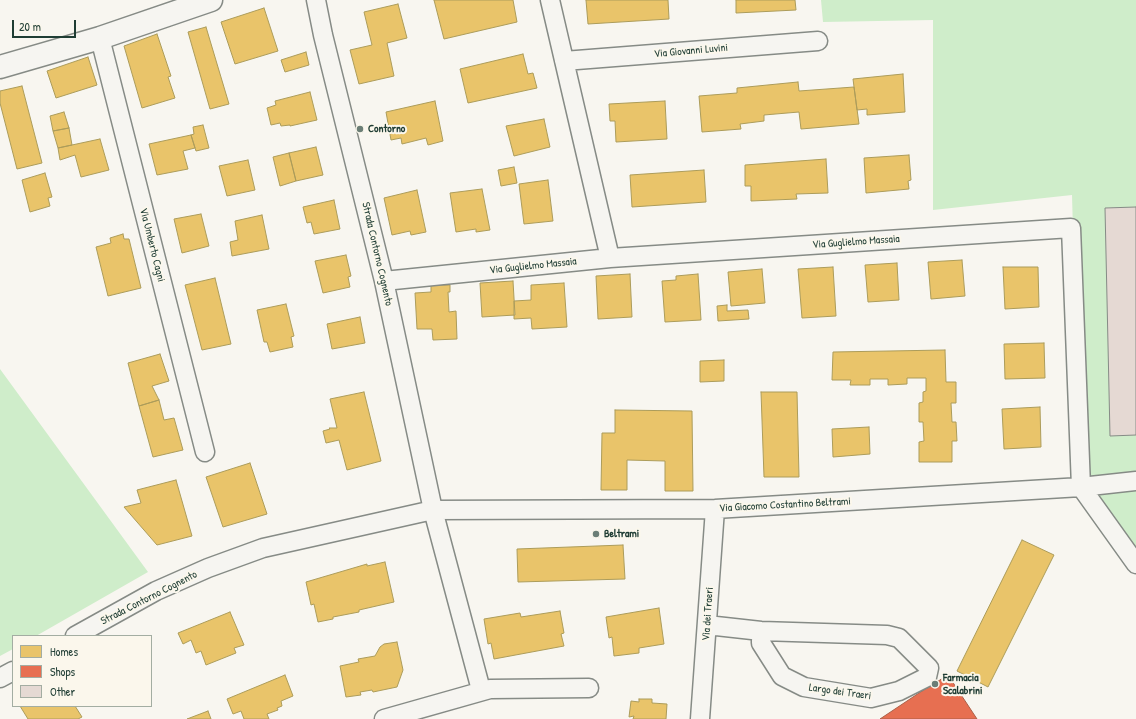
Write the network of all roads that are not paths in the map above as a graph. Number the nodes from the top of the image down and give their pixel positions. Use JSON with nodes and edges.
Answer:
{"nodes":[{"id":1,"x":211,"y":0,"type":"edge"},
{"id":2,"x":316,"y":0,"type":"edge"},
{"id":3,"x":550,"y":0,"type":"edge"},
{"id":4,"x":100,"y":38,"type":"junction"},
{"id":5,"x":818,"y":41,"type":"dead end"},
{"id":6,"x":564,"y":62,"type":"junction"},
{"id":7,"x":0,"y":67,"type":"edge"},
{"id":8,"x":610,"y":258,"type":"junction"},
{"id":9,"x":384,"y":281,"type":"junction"},
{"id":10,"x":205,"y":452,"type":"dead end"},
{"id":11,"x":1136,"y":481,"type":"edge"},
{"id":12,"x":1082,"y":487,"type":"junction"},
{"id":13,"x":715,"y":509,"type":"junction"},
{"id":14,"x":433,"y":510,"type":"junction"},
{"id":15,"x":1136,"y":564,"type":"edge"},
{"id":16,"x":707,"y":625,"type":"junction"},
{"id":17,"x":761,"y":630,"type":"junction"},
{"id":18,"x":77,"y":635,"type":"edge"},
{"id":19,"x":12,"y":672,"type":"edge"},
{"id":20,"x":0,"y":678,"type":"edge"},
{"id":21,"x":589,"y":688,"type":"dead end"},
{"id":22,"x":481,"y":690,"type":"junction"},
{"id":23,"x":384,"y":719,"type":"edge"},
{"id":24,"x":700,"y":719,"type":"edge"}],
"edges":[{"from":1,"to":4,"type":"street"},
{"from":2,"to":9,"type":"street","name":"Strada Contorno Cognento"},
{"from":3,"to":6,"type":"street"},
{"from":4,"to":7,"type":"street"},
{"from":4,"to":10,"type":"street","name":"Via Umberto Cagni"},
{"from":5,"to":6,"type":"street","name":"Via Giovanni Luvini"},
{"from":6,"to":8,"type":"street"},
{"from":8,"to":9,"type":"street","name":"Via Guglielmo Massaia"},
{"from":8,"to":12,"type":"street","name":"Via Guglielmo Massaia"},
{"from":9,"to":14,"type":"street","name":"Strada Contorno Cognento"},
{"from":11,"to":12,"type":"street","name":"Via Giacomo Costantino Beltrami"},
{"from":12,"to":13,"type":"street","name":"Via Giacomo Costantino Beltrami"},
{"from":12,"to":15,"type":"street"},
{"from":13,"to":14,"type":"street","name":"Via Giacomo Costantino Beltrami"},
{"from":13,"to":16,"type":"street","name":"Via dei Traeri"},
{"from":14,"to":18,"type":"street","name":"Strada Contorno Cognento"},
{"from":14,"to":22,"type":"street","name":"Strada Contorno Cognento"},
{"from":16,"to":17,"type":"street","name":"Largo dei Traeri"},
{"from":16,"to":24,"type":"street","name":"Via dei Traeri"},
{"from":17,"to":17,"type":"street","name":"Largo dei Traeri"},
{"from":19,"to":20,"type":"street"},
{"from":21,"to":22,"type":"street"},
{"from":22,"to":23,"type":"street"}]}
